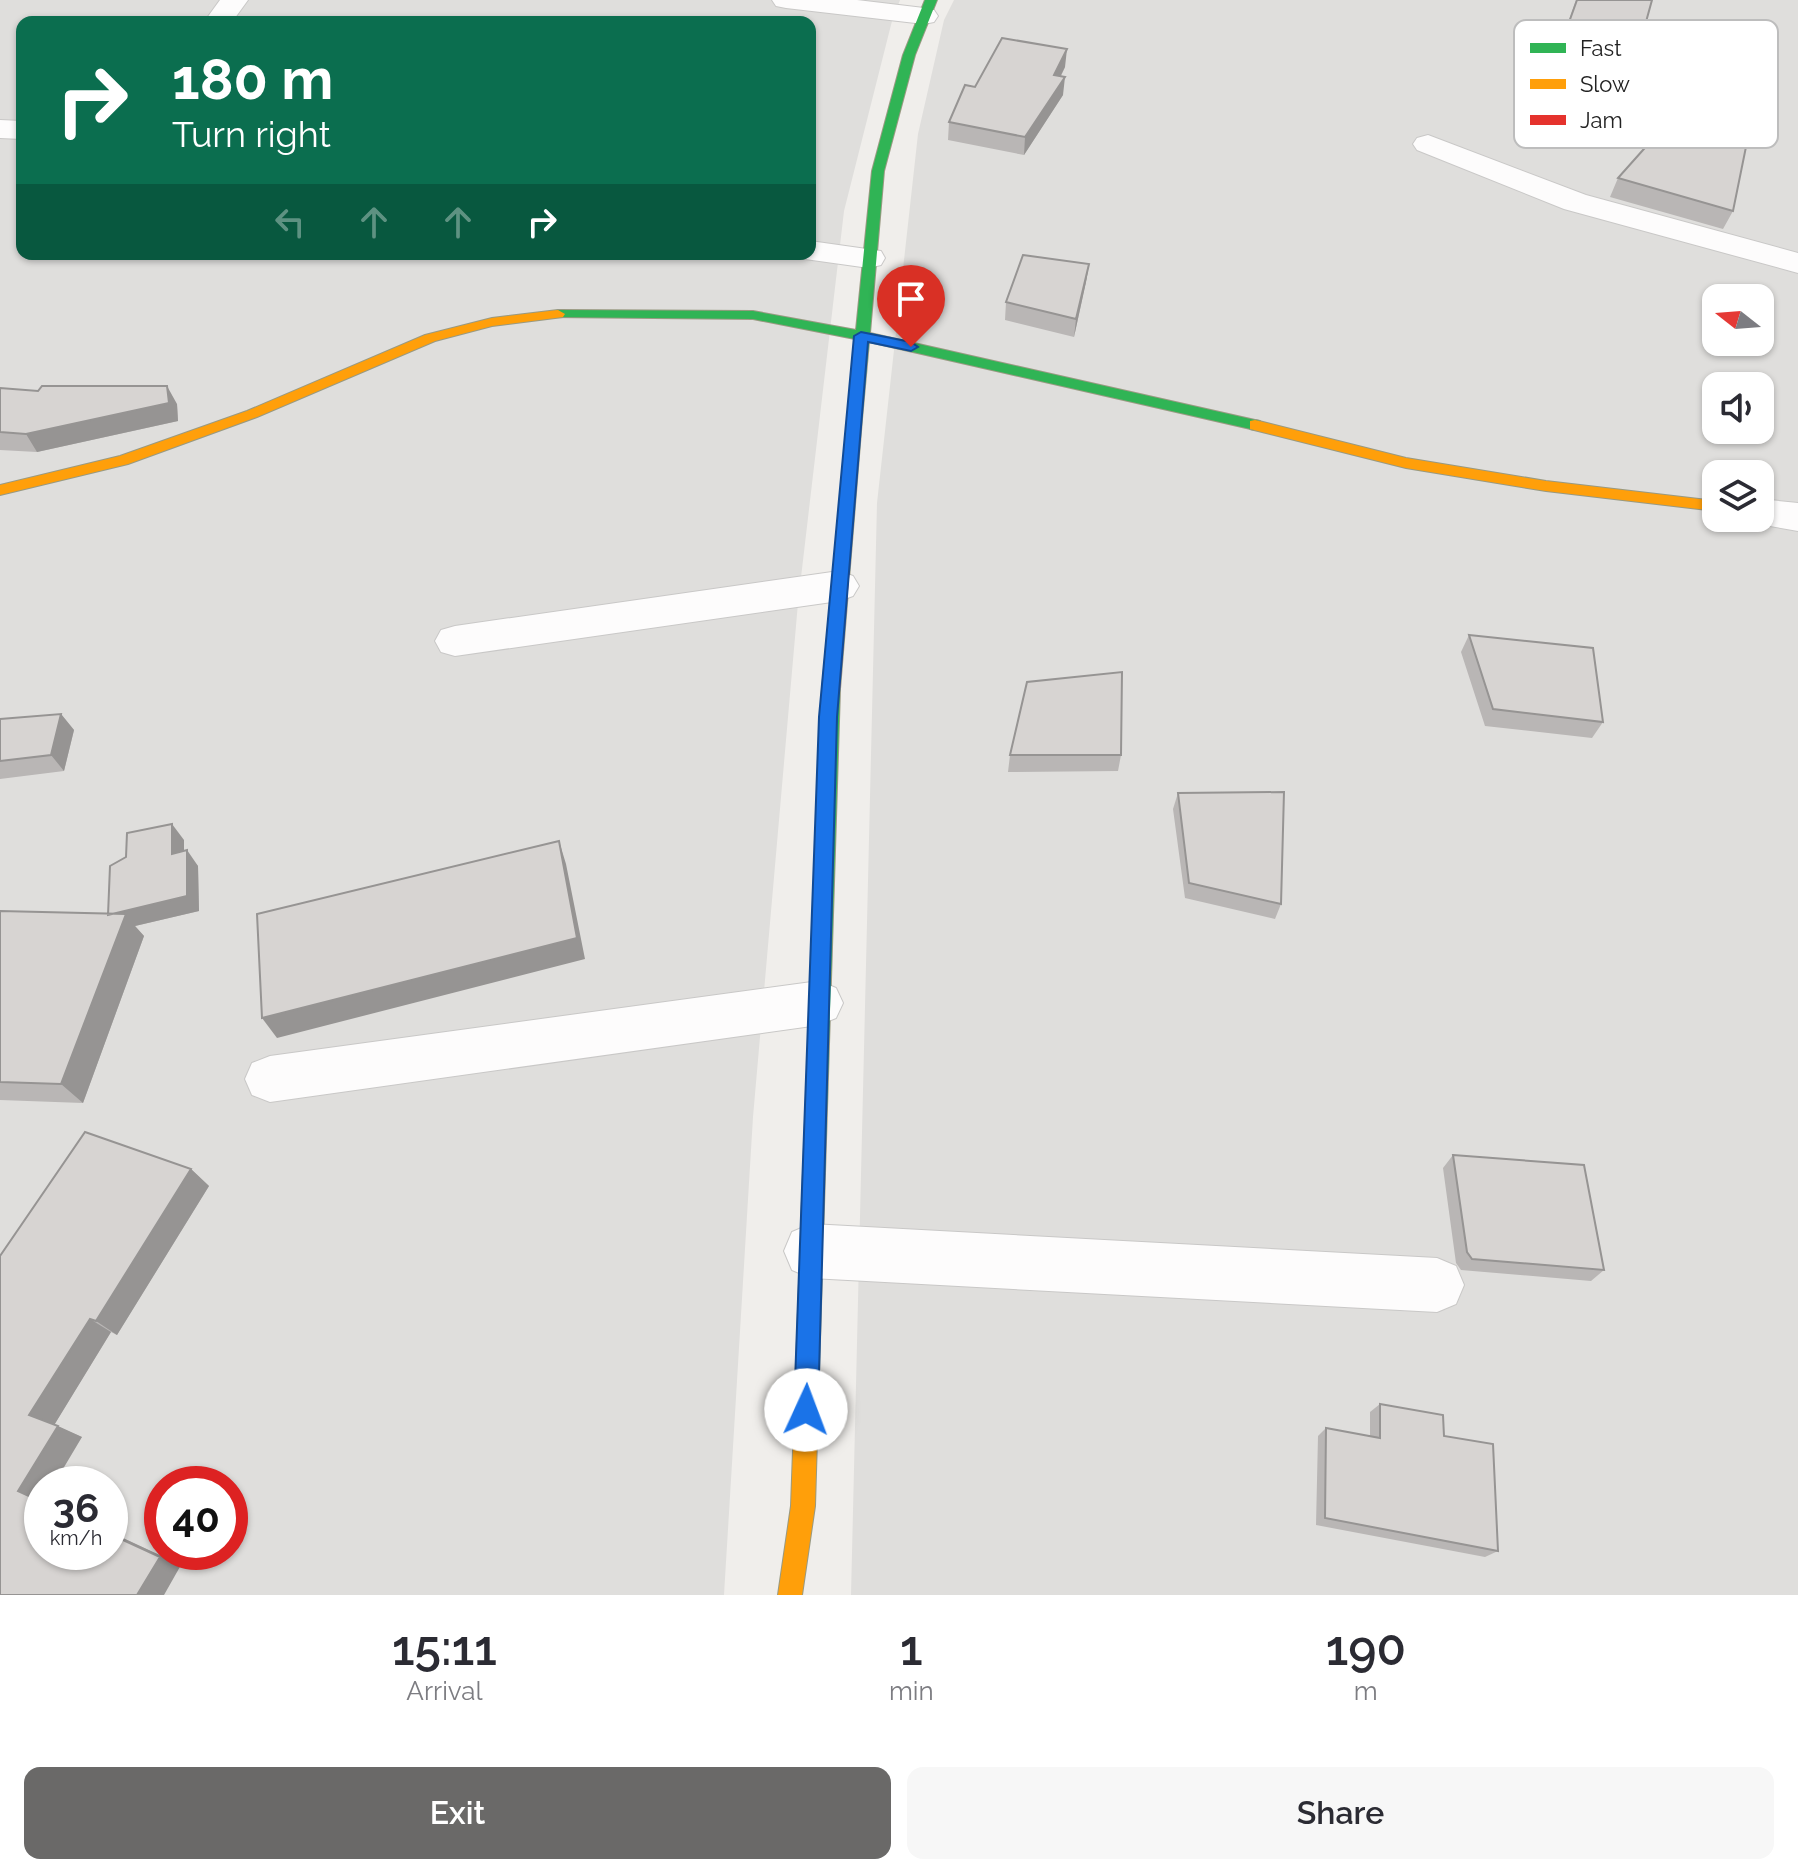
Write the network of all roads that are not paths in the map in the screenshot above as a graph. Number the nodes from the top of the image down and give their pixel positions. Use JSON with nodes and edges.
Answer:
{"nodes":[{"id":1,"x":786,"y":0,"type":"edge"},
{"id":2,"x":928,"y":8,"type":"edge"},
{"id":3,"x":1428,"y":144,"type":"dead end"},
{"id":4,"x":816,"y":252,"type":"edge"},
{"id":5,"x":869,"y":258,"type":"junction"},
{"id":6,"x":1798,"y":263,"type":"edge"},
{"id":7,"x":861,"y":336,"type":"junction"},
{"id":8,"x":0,"y":490,"type":"edge"},
{"id":9,"x":1702,"y":504,"type":"edge"},
{"id":10,"x":1774,"y":514,"type":"edge"},
{"id":11,"x":1798,"y":517,"type":"edge"},
{"id":12,"x":839,"y":586,"type":"junction"},
{"id":13,"x":455,"y":641,"type":"dead end"},
{"id":14,"x":819,"y":1003,"type":"junction"},
{"id":15,"x":270,"y":1079,"type":"dead end"},
{"id":16,"x":811,"y":1251,"type":"junction"},
{"id":17,"x":1437,"y":1285,"type":"dead end"},
{"id":18,"x":790,"y":1595,"type":"edge"}],
"edges":[{"from":1,"to":2,"type":"street"},
{"from":2,"to":5,"type":"street"},
{"from":3,"to":6,"type":"street"},
{"from":4,"to":5,"type":"street"},
{"from":5,"to":7,"type":"street"},
{"from":7,"to":8,"type":"street"},
{"from":7,"to":9,"type":"street"},
{"from":7,"to":12,"type":"street"},
{"from":10,"to":11,"type":"street"},
{"from":12,"to":13,"type":"street"},
{"from":12,"to":14,"type":"street"},
{"from":14,"to":15,"type":"street"},
{"from":14,"to":16,"type":"street"},
{"from":16,"to":17,"type":"street"},
{"from":16,"to":18,"type":"street"}]}
